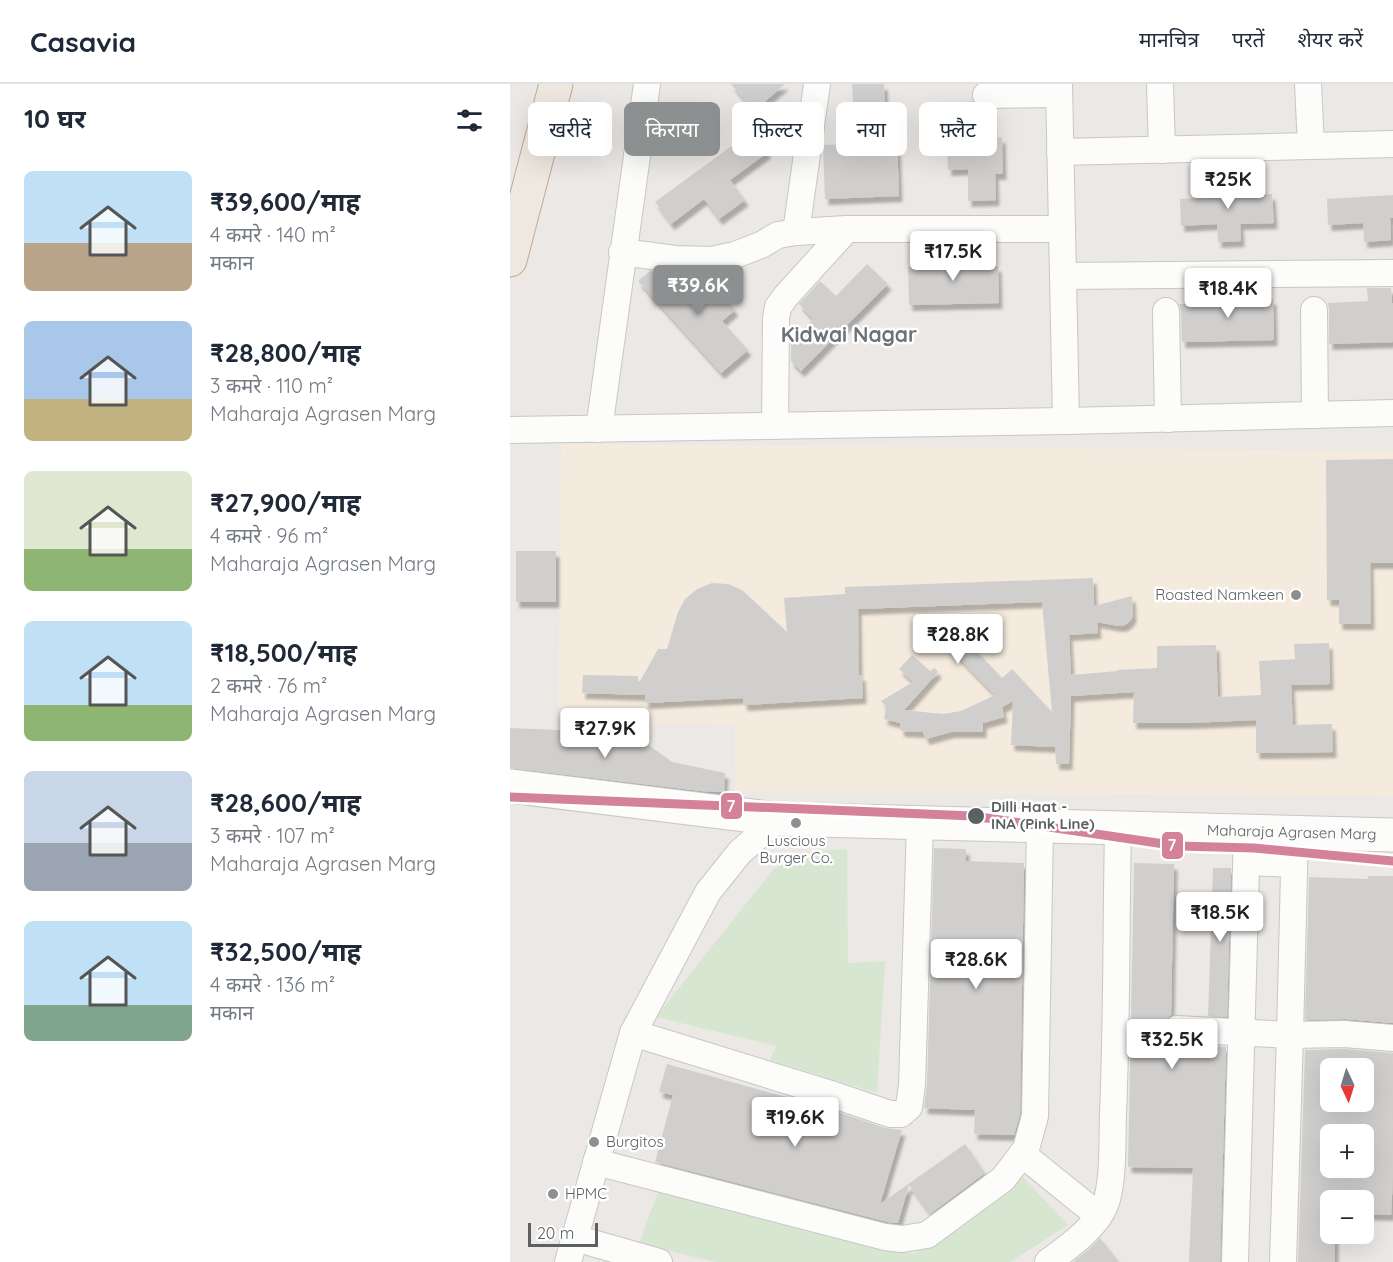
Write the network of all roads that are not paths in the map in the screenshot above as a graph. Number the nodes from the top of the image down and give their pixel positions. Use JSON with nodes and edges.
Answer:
{"nodes":[{"id":1,"x":556,"y":84,"type":"edge"},
{"id":2,"x":647,"y":84,"type":"edge"},
{"id":3,"x":817,"y":84,"type":"edge"},
{"id":4,"x":1160,"y":84,"type":"edge"},
{"id":5,"x":1308,"y":84,"type":"edge"},
{"id":6,"x":1059,"y":89,"type":"edge"},
{"id":7,"x":986,"y":95,"type":"dead end"},
{"id":8,"x":1393,"y":144,"type":"edge"},
{"id":9,"x":1311,"y":146,"type":"junction"},
{"id":10,"x":1162,"y":150,"type":"junction"},
{"id":11,"x":1060,"y":152,"type":"junction"},
{"id":12,"x":847,"y":229,"type":"junction"},
{"id":13,"x":1062,"y":229,"type":"junction"},
{"id":14,"x":796,"y":232,"type":"junction"},
{"id":15,"x":622,"y":252,"type":"junction"},
{"id":16,"x":510,"y":260,"type":"edge"},
{"id":17,"x":1393,"y":273,"type":"edge"},
{"id":18,"x":1063,"y":276,"type":"junction"},
{"id":19,"x":1314,"y":310,"type":"dead end"},
{"id":20,"x":1166,"y":311,"type":"dead end"},
{"id":21,"x":1393,"y":413,"type":"edge"},
{"id":22,"x":1315,"y":415,"type":"junction"},
{"id":23,"x":1168,"y":419,"type":"junction"},
{"id":24,"x":1066,"y":421,"type":"junction"},
{"id":25,"x":775,"y":426,"type":"junction"},
{"id":26,"x":599,"y":429,"type":"junction"},
{"id":27,"x":510,"y":430,"type":"edge"},
{"id":28,"x":510,"y":786,"type":"edge"},
{"id":29,"x":778,"y":819,"type":"junction"},
{"id":30,"x":920,"y":823,"type":"junction"},
{"id":31,"x":1040,"y":826,"type":"junction"},
{"id":32,"x":1118,"y":828,"type":"junction"},
{"id":33,"x":1393,"y":835,"type":"edge"},
{"id":34,"x":1247,"y":847,"type":"junction"},
{"id":35,"x":1294,"y":848,"type":"junction"},
{"id":36,"x":1178,"y":1029,"type":"dead end"},
{"id":37,"x":1240,"y":1032,"type":"junction"},
{"id":38,"x":633,"y":1033,"type":"junction"},
{"id":39,"x":1290,"y":1035,"type":"junction"},
{"id":40,"x":1393,"y":1038,"type":"edge"},
{"id":41,"x":1022,"y":1154,"type":"junction"},
{"id":42,"x":597,"y":1162,"type":"junction"},
{"id":43,"x":1099,"y":1216,"type":"junction"},
{"id":44,"x":572,"y":1250,"type":"edge"},
{"id":45,"x":659,"y":1262,"type":"edge"},
{"id":46,"x":1048,"y":1262,"type":"edge"},
{"id":47,"x":1235,"y":1262,"type":"edge"},
{"id":48,"x":1283,"y":1262,"type":"edge"}],
"edges":[{"from":1,"to":16,"type":"highway"},
{"from":2,"to":15,"type":"street"},
{"from":3,"to":14,"type":"street"},
{"from":4,"to":10,"type":"street"},
{"from":5,"to":9,"type":"street"},
{"from":6,"to":7,"type":"street"},
{"from":6,"to":11,"type":"street"},
{"from":8,"to":9,"type":"street"},
{"from":9,"to":10,"type":"street"},
{"from":10,"to":11,"type":"street"},
{"from":11,"to":13,"type":"street"},
{"from":12,"to":13,"type":"street"},
{"from":12,"to":14,"type":"street"},
{"from":12,"to":25,"type":"street"},
{"from":13,"to":18,"type":"street"},
{"from":14,"to":15,"type":"street"},
{"from":15,"to":26,"type":"street"},
{"from":17,"to":18,"type":"street"},
{"from":18,"to":24,"type":"street"},
{"from":19,"to":22,"type":"street"},
{"from":20,"to":23,"type":"street"},
{"from":21,"to":22,"type":"street"},
{"from":22,"to":23,"type":"street"},
{"from":23,"to":24,"type":"street"},
{"from":24,"to":25,"type":"street"},
{"from":25,"to":26,"type":"street"},
{"from":26,"to":27,"type":"street"},
{"from":28,"to":29,"type":"street","name":"Maharaja Agrasen Marg"},
{"from":29,"to":30,"type":"street","name":"Maharaja Agrasen Marg"},
{"from":29,"to":38,"type":"street"},
{"from":30,"to":31,"type":"street","name":"Maharaja Agrasen Marg"},
{"from":30,"to":38,"type":"street"},
{"from":31,"to":32,"type":"street","name":"Maharaja Agrasen Marg"},
{"from":31,"to":41,"type":"street"},
{"from":32,"to":34,"type":"street","name":"Maharaja Agrasen Marg"},
{"from":32,"to":43,"type":"street"},
{"from":33,"to":35,"type":"street","name":"Maharaja Agrasen Marg"},
{"from":34,"to":35,"type":"street","name":"Maharaja Agrasen Marg"},
{"from":34,"to":37,"type":"street"},
{"from":35,"to":39,"type":"street"},
{"from":36,"to":37,"type":"street"},
{"from":37,"to":39,"type":"street"},
{"from":37,"to":47,"type":"street"},
{"from":38,"to":42,"type":"street"},
{"from":39,"to":40,"type":"street"},
{"from":39,"to":48,"type":"street"},
{"from":41,"to":42,"type":"street"},
{"from":41,"to":43,"type":"street"},
{"from":42,"to":44,"type":"street"},
{"from":43,"to":46,"type":"street"},
{"from":44,"to":45,"type":"street"}]}
